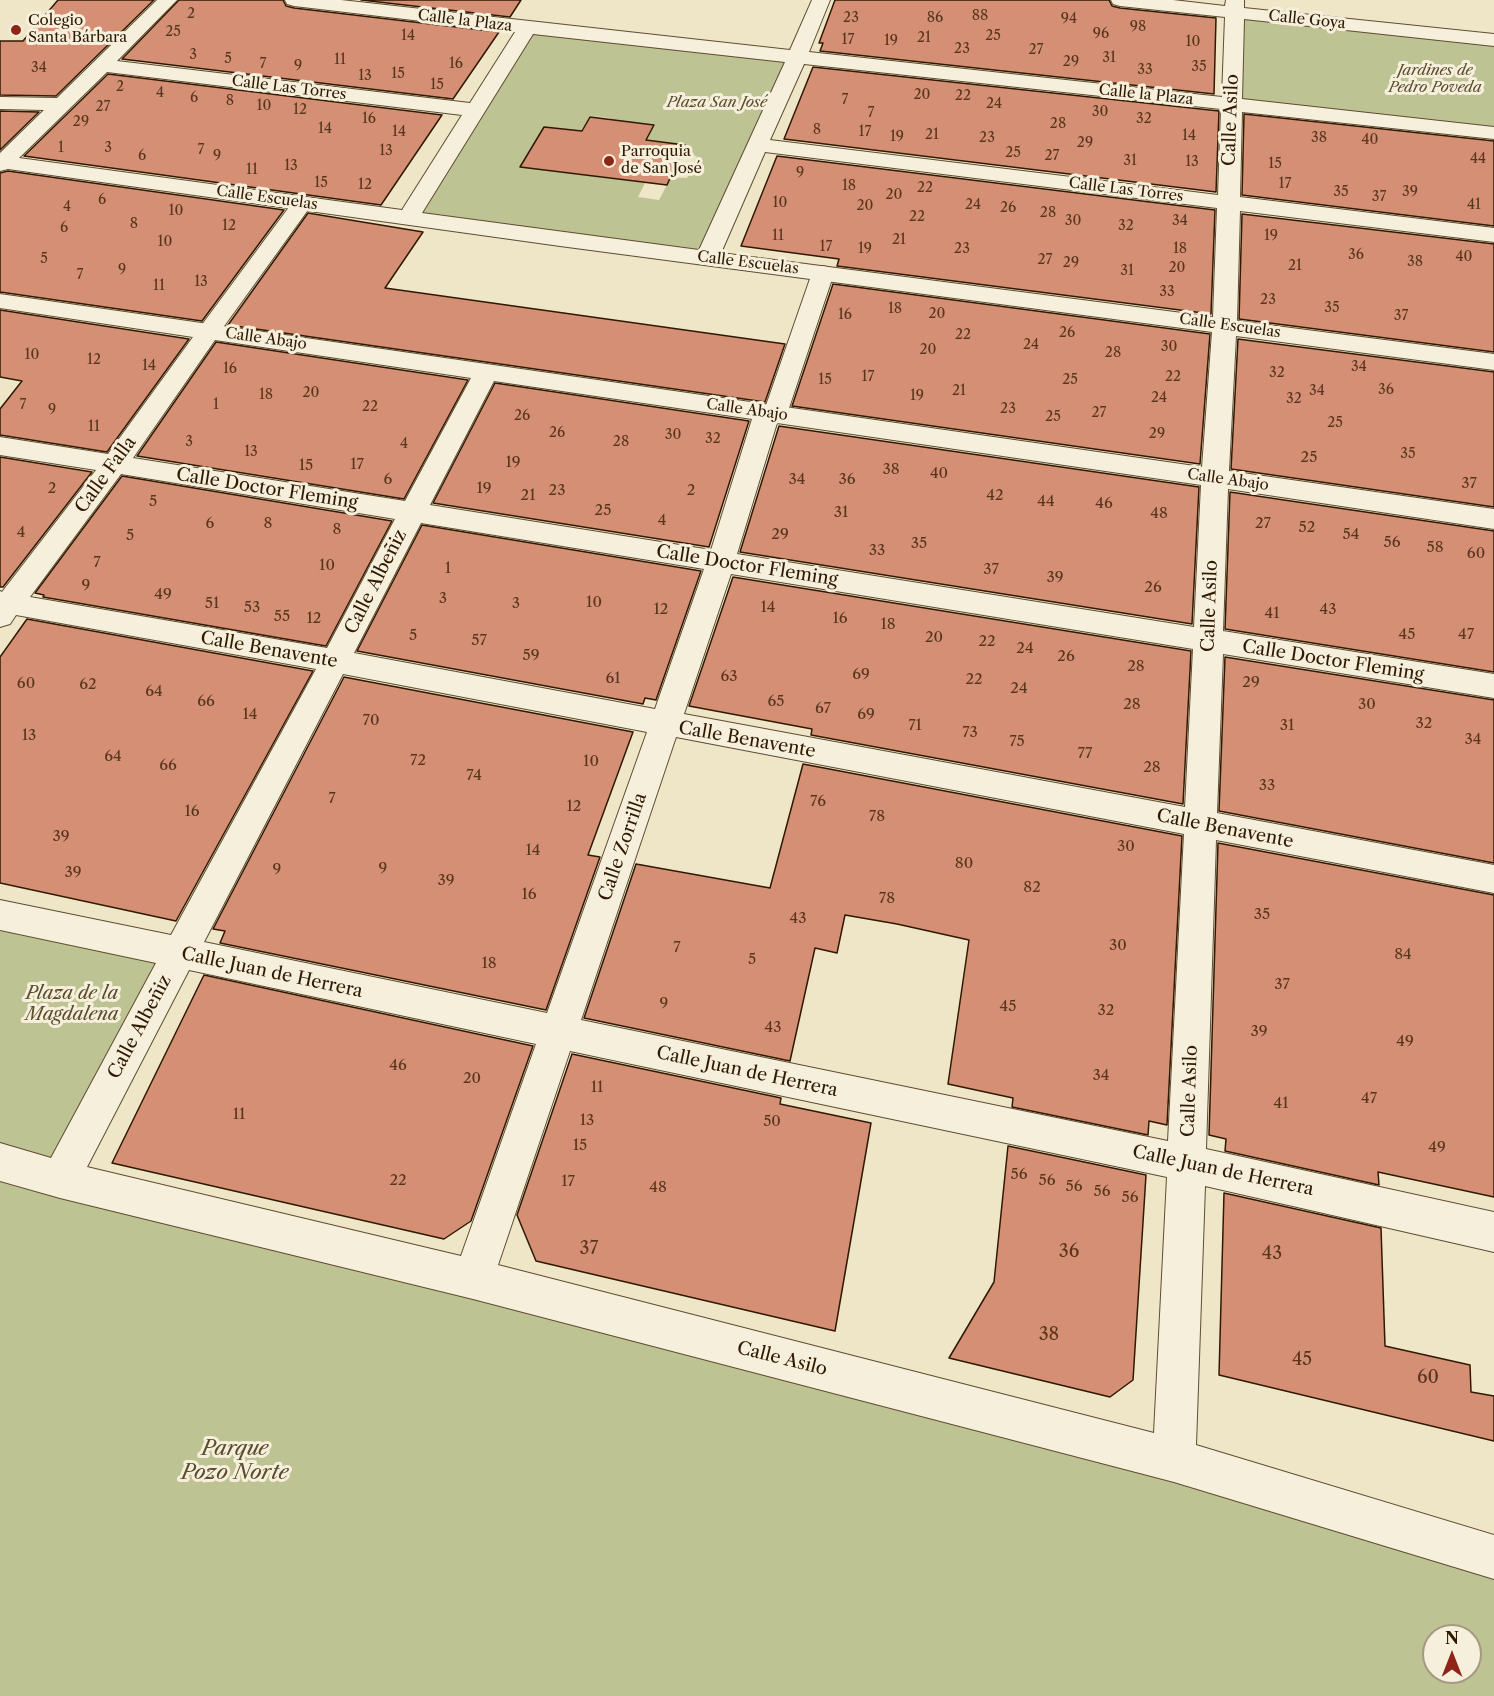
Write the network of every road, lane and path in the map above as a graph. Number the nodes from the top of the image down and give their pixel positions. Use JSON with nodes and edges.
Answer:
{"nodes":[{"id":1,"x":168,"y":0,"type":"edge"},
{"id":2,"x":294,"y":0,"type":"edge"},
{"id":3,"x":821,"y":0,"type":"edge"},
{"id":4,"x":1120,"y":0,"type":"edge"},
{"id":5,"x":516,"y":6,"type":"dead end"},
{"id":6,"x":1234,"y":6,"type":"edge"},
{"id":7,"x":527,"y":28,"type":"junction"},
{"id":8,"x":1494,"y":39,"type":"edge"},
{"id":9,"x":797,"y":57,"type":"junction"},
{"id":10,"x":102,"y":65,"type":"junction"},
{"id":11,"x":0,"y":103,"type":"edge"},
{"id":12,"x":62,"y":104,"type":"junction"},
{"id":13,"x":1231,"y":105,"type":"junction"},
{"id":14,"x":475,"y":110,"type":"junction"},
{"id":15,"x":1494,"y":133,"type":"edge"},
{"id":16,"x":758,"y":145,"type":"junction"},
{"id":17,"x":2,"y":163,"type":"edge"},
{"id":18,"x":1228,"y":202,"type":"junction"},
{"id":19,"x":302,"y":203,"type":"junction"},
{"id":20,"x":408,"y":218,"type":"junction"},
{"id":21,"x":1494,"y":235,"type":"edge"},
{"id":22,"x":707,"y":258,"type":"junction"},
{"id":23,"x":823,"y":273,"type":"junction"},
{"id":24,"x":0,"y":301,"type":"edge"},
{"id":25,"x":1225,"y":325,"type":"junction"},
{"id":26,"x":209,"y":331,"type":"junction"},
{"id":27,"x":1494,"y":362,"type":"edge"},
{"id":28,"x":486,"y":372,"type":"junction"},
{"id":29,"x":771,"y":413,"type":"junction"},
{"id":30,"x":0,"y":446,"type":"edge"},
{"id":31,"x":115,"y":464,"type":"junction"},
{"id":32,"x":1215,"y":478,"type":"junction"},
{"id":33,"x":412,"y":512,"type":"junction"},
{"id":34,"x":1494,"y":519,"type":"edge"},
{"id":35,"x":721,"y":562,"type":"junction"},
{"id":36,"x":3,"y":607,"type":"edge"},
{"id":37,"x":1208,"y":640,"type":"junction"},
{"id":38,"x":335,"y":661,"type":"junction"},
{"id":39,"x":1494,"y":687,"type":"edge"},
{"id":40,"x":665,"y":725,"type":"junction"},
{"id":41,"x":1200,"y":824,"type":"junction"},
{"id":42,"x":1494,"y":879,"type":"edge"},
{"id":43,"x":0,"y":915,"type":"edge"},
{"id":44,"x":179,"y":954,"type":"junction"},
{"id":45,"x":559,"y":1033,"type":"junction"},
{"id":46,"x":0,"y":1162,"type":"edge"},
{"id":47,"x":1187,"y":1162,"type":"junction"},
{"id":48,"x":60,"y":1179,"type":"junction"},
{"id":49,"x":1494,"y":1232,"type":"edge"},
{"id":50,"x":473,"y":1279,"type":"junction"},
{"id":51,"x":1174,"y":1460,"type":"junction"},
{"id":52,"x":1494,"y":1557,"type":"edge"}],
"edges":[{"from":1,"to":10,"type":"street"},
{"from":2,"to":7,"type":"street","name":"Calle la Plaza"},
{"from":3,"to":9,"type":"street"},
{"from":4,"to":6,"type":"street","name":"Calle Goya"},
{"from":5,"to":7,"type":"street"},
{"from":6,"to":8,"type":"street","name":"Calle Goya"},
{"from":6,"to":13,"type":"street","name":"Calle Asilo"},
{"from":7,"to":9,"type":"street"},
{"from":7,"to":14,"type":"street"},
{"from":9,"to":13,"type":"street","name":"Calle la Plaza"},
{"from":9,"to":16,"type":"street"},
{"from":10,"to":12,"type":"street"},
{"from":10,"to":14,"type":"street","name":"Calle Las Torres"},
{"from":11,"to":12,"type":"street"},
{"from":12,"to":17,"type":"street"},
{"from":13,"to":15,"type":"street","name":"Calle la Plaza"},
{"from":13,"to":18,"type":"street","name":"Calle Asilo"},
{"from":14,"to":20,"type":"street"},
{"from":16,"to":18,"type":"street","name":"Calle Las Torres"},
{"from":16,"to":22,"type":"street"},
{"from":17,"to":19,"type":"street","name":"Calle Escuelas"},
{"from":18,"to":21,"type":"street","name":"Calle Las Torres"},
{"from":18,"to":25,"type":"street","name":"Calle Asilo"},
{"from":19,"to":20,"type":"street","name":"Calle Escuelas"},
{"from":19,"to":26,"type":"street"},
{"from":20,"to":22,"type":"street","name":"Calle Escuelas"},
{"from":22,"to":23,"type":"street","name":"Calle Escuelas"},
{"from":23,"to":25,"type":"street","name":"Calle Escuelas"},
{"from":23,"to":29,"type":"street"},
{"from":24,"to":26,"type":"street","name":"Calle Abajo"},
{"from":25,"to":27,"type":"street","name":"Calle Escuelas"},
{"from":25,"to":32,"type":"street","name":"Calle Asilo"},
{"from":26,"to":28,"type":"street","name":"Calle Abajo"},
{"from":26,"to":31,"type":"street","name":"Calle Falla"},
{"from":28,"to":29,"type":"street","name":"Calle Abajo"},
{"from":28,"to":33,"type":"street","name":"Calle Albeñiz"},
{"from":29,"to":32,"type":"street","name":"Calle Abajo"},
{"from":29,"to":35,"type":"street","name":"Calle Zorrilla"},
{"from":30,"to":31,"type":"street","name":"Calle Doctor Fleming"},
{"from":31,"to":33,"type":"street","name":"Calle Doctor Fleming"},
{"from":31,"to":36,"type":"street","name":"Calle Falla"},
{"from":32,"to":34,"type":"street","name":"Calle Abajo"},
{"from":32,"to":37,"type":"street","name":"Calle Asilo"},
{"from":33,"to":35,"type":"street","name":"Calle Doctor Fleming"},
{"from":33,"to":38,"type":"street","name":"Calle Albeñiz"},
{"from":35,"to":37,"type":"street","name":"Calle Doctor Fleming"},
{"from":35,"to":40,"type":"street","name":"Calle Zorrilla"},
{"from":36,"to":38,"type":"street","name":"Calle Benavente"},
{"from":37,"to":39,"type":"street","name":"Calle Doctor Fleming"},
{"from":37,"to":41,"type":"street","name":"Calle Asilo"},
{"from":38,"to":40,"type":"street","name":"Calle Benavente"},
{"from":38,"to":44,"type":"street","name":"Calle Albeñiz"},
{"from":40,"to":41,"type":"street","name":"Calle Benavente"},
{"from":40,"to":45,"type":"street","name":"Calle Zorrilla"},
{"from":41,"to":42,"type":"street","name":"Calle Benavente"},
{"from":41,"to":47,"type":"street","name":"Calle Asilo"},
{"from":43,"to":44,"type":"street","name":"Calle Juan de Herrera"},
{"from":44,"to":45,"type":"street","name":"Calle Juan de Herrera"},
{"from":44,"to":48,"type":"street","name":"Calle Albeñiz"},
{"from":45,"to":47,"type":"street","name":"Calle Juan de Herrera"},
{"from":45,"to":50,"type":"street","name":"Calle Zorrilla"},
{"from":46,"to":48,"type":"street"},
{"from":47,"to":49,"type":"street","name":"Calle Juan de Herrera"},
{"from":47,"to":51,"type":"street","name":"Calle Asilo"},
{"from":48,"to":50,"type":"street"},
{"from":50,"to":51,"type":"street","name":"Calle Asilo"},
{"from":51,"to":52,"type":"street"}]}
